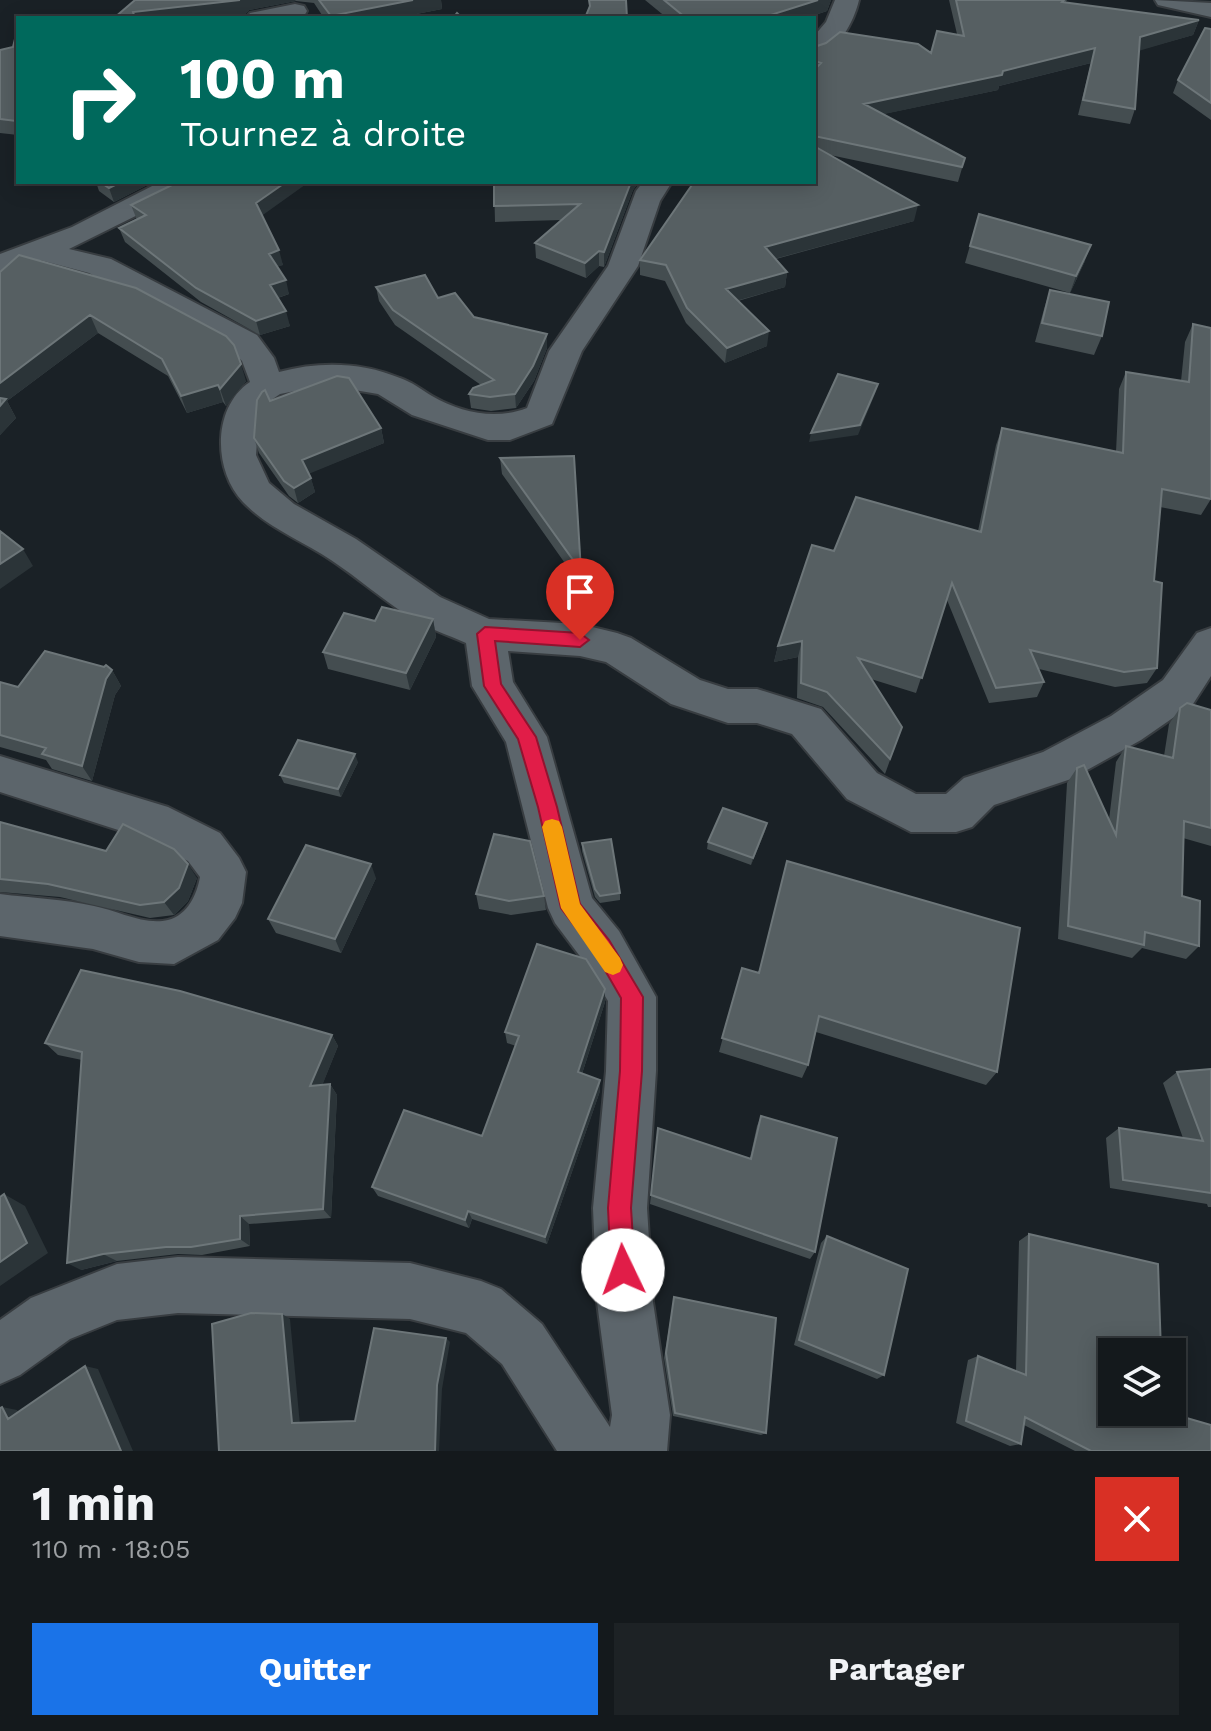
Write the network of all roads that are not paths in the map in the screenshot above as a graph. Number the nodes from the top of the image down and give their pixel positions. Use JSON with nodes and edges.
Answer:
{"nodes":[{"id":1,"x":847,"y":0,"type":"edge"},
{"id":2,"x":1167,"y":0,"type":"edge"},
{"id":3,"x":1211,"y":10,"type":"edge"},
{"id":4,"x":295,"y":11,"type":"dead end"},
{"id":5,"x":269,"y":16,"type":"edge"},
{"id":6,"x":816,"y":49,"type":"edge"},
{"id":7,"x":178,"y":184,"type":"edge"},
{"id":8,"x":656,"y":184,"type":"edge"},
{"id":9,"x":39,"y":251,"type":"junction"},
{"id":10,"x":0,"y":265,"type":"edge"},
{"id":11,"x":268,"y":386,"type":"junction"},
{"id":12,"x":485,"y":634,"type":"junction"},
{"id":13,"x":1211,"y":644,"type":"edge"},
{"id":14,"x":0,"y":774,"type":"edge"},
{"id":15,"x":0,"y":915,"type":"edge"},
{"id":16,"x":0,"y":1355,"type":"edge"},
{"id":17,"x":591,"y":1451,"type":"edge"},
{"id":18,"x":637,"y":1451,"type":"edge"}],
"edges":[{"from":1,"to":6,"type":"street"},
{"from":2,"to":3,"type":"street"},
{"from":4,"to":5,"type":"street"},
{"from":7,"to":9,"type":"street"},
{"from":8,"to":11,"type":"street"},
{"from":9,"to":10,"type":"street"},
{"from":9,"to":11,"type":"street"},
{"from":11,"to":12,"type":"street"},
{"from":12,"to":13,"type":"street"},
{"from":12,"to":18,"type":"street"},
{"from":14,"to":15,"type":"street"},
{"from":16,"to":17,"type":"street"}]}
